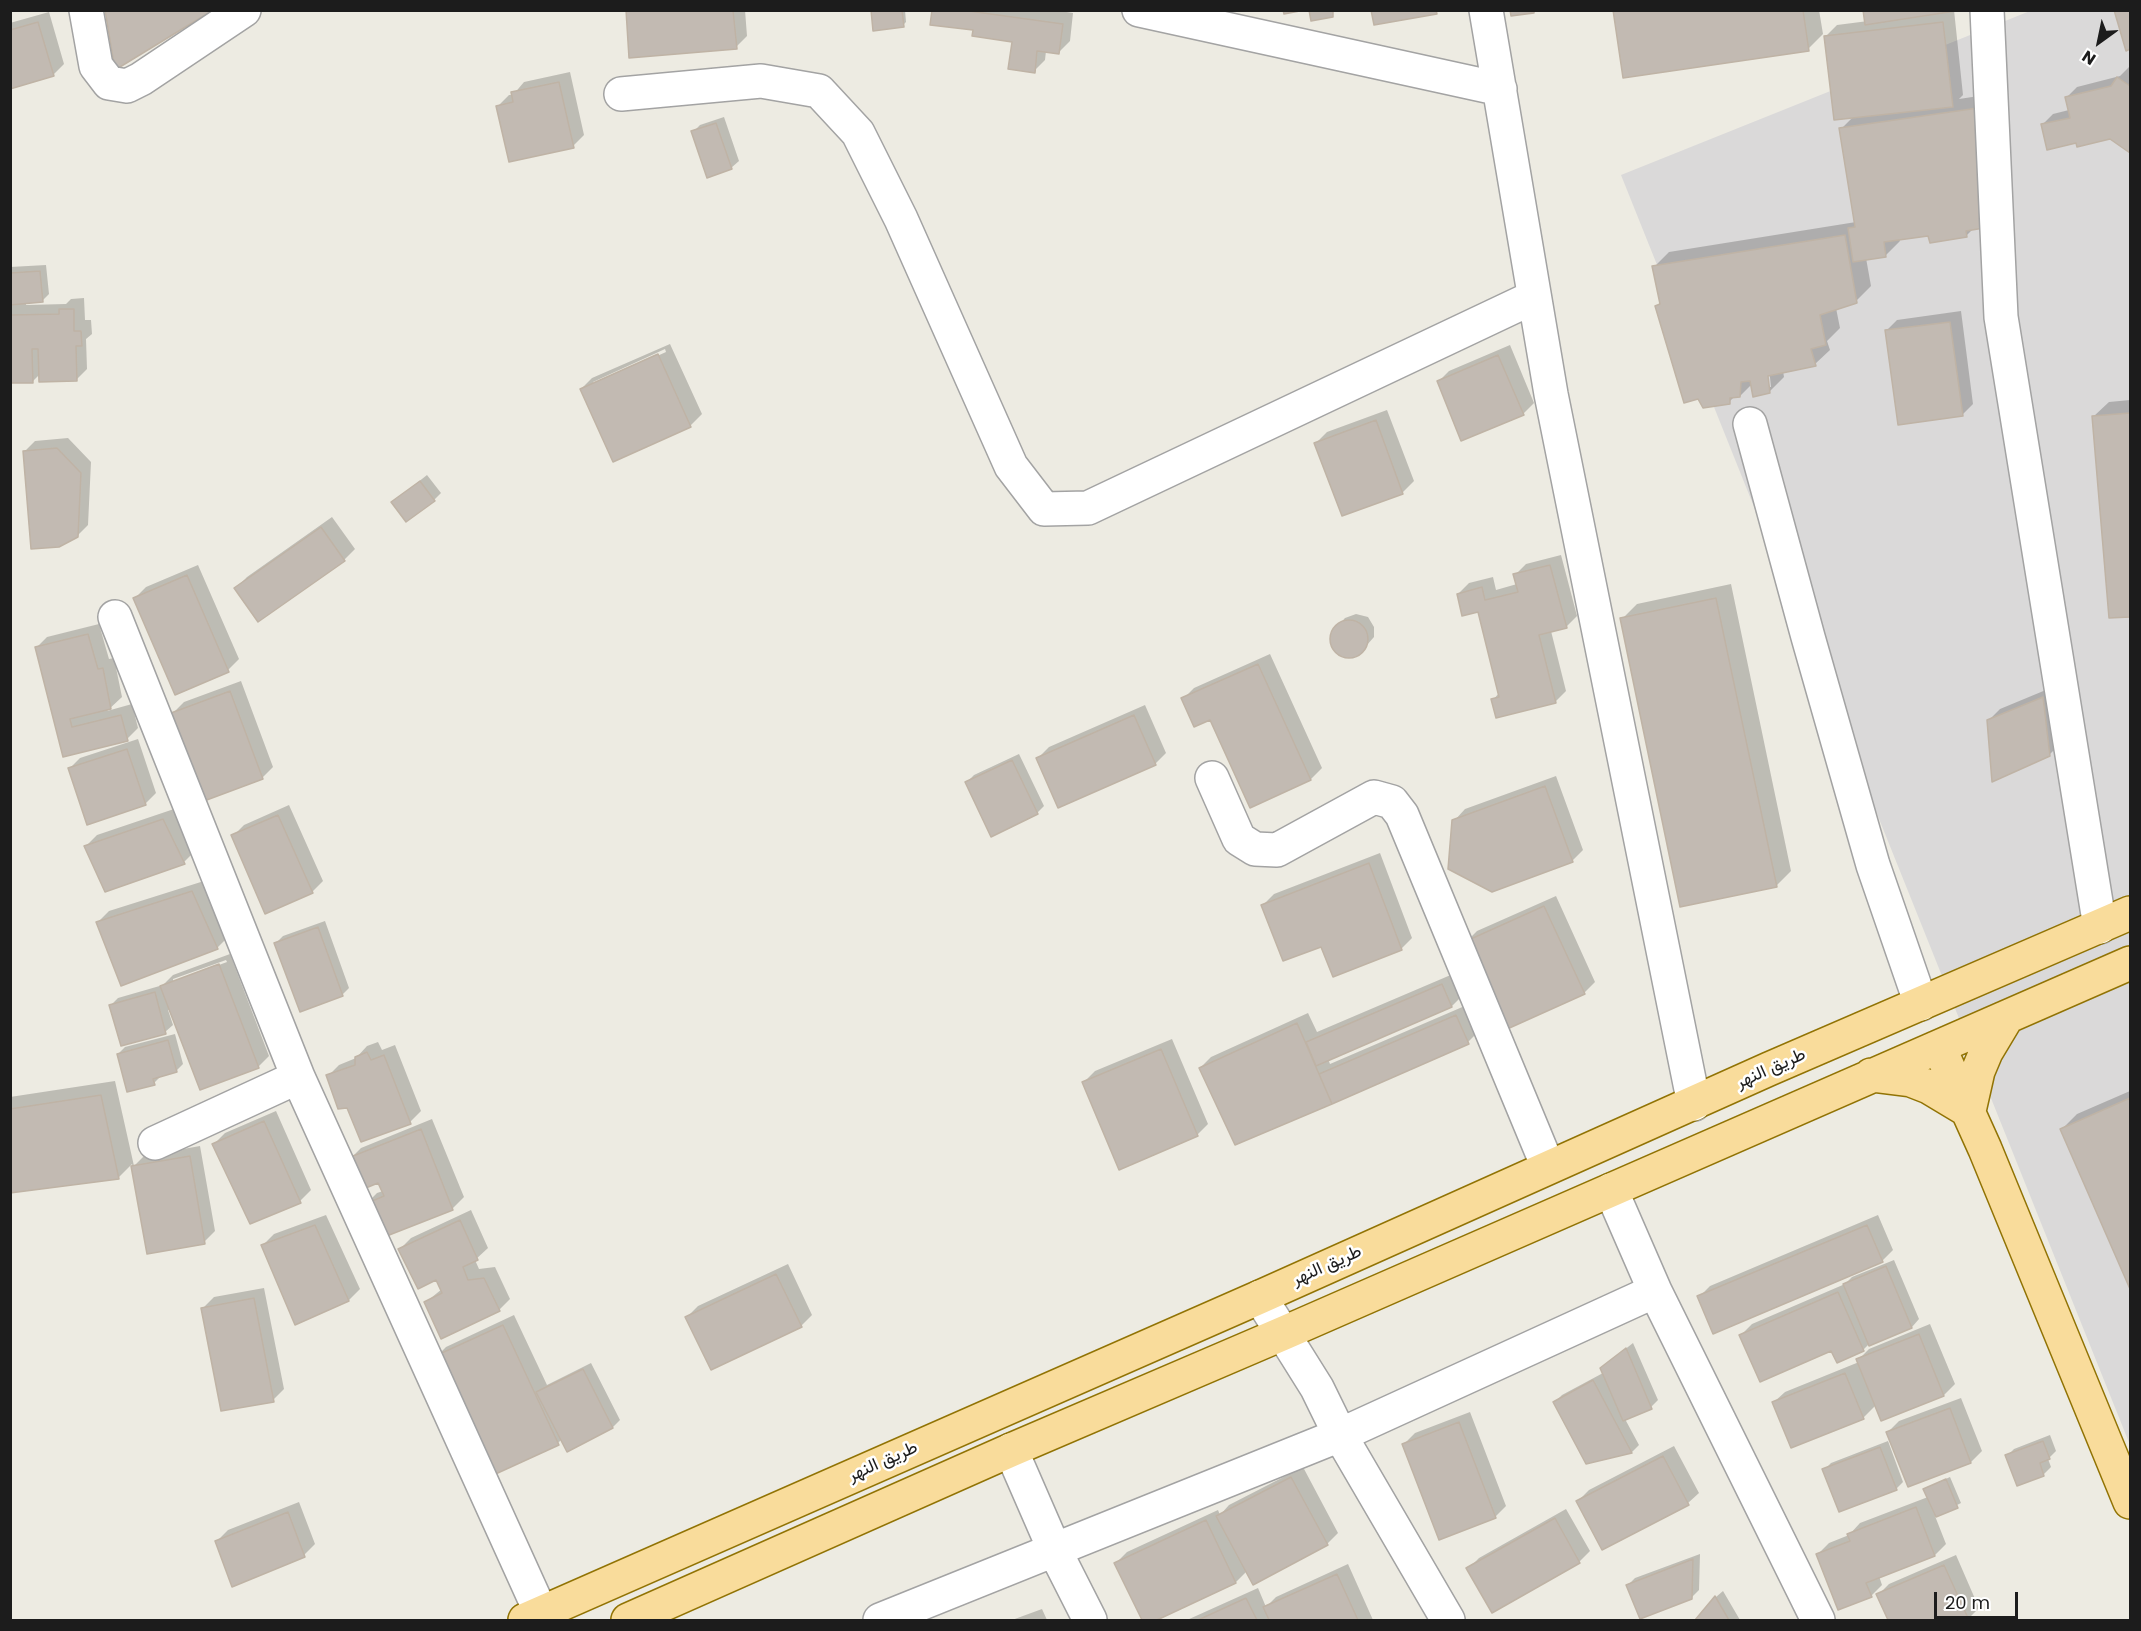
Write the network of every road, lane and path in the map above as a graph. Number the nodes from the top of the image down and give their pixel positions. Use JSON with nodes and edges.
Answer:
{"nodes":[{"id":1,"x":86,"y":10,"type":"edge"},
{"id":2,"x":244,"y":10,"type":"edge"},
{"id":3,"x":1139,"y":10,"type":"edge"},
{"id":4,"x":1486,"y":10,"type":"edge"},
{"id":5,"x":1987,"y":10,"type":"edge"},
{"id":6,"x":1500,"y":90,"type":"junction"},
{"id":7,"x":621,"y":94,"type":"dead end"},
{"id":8,"x":1534,"y":297,"type":"junction"},
{"id":9,"x":1750,"y":424,"type":"dead end"},
{"id":10,"x":115,"y":617,"type":"dead end"},
{"id":11,"x":1212,"y":778,"type":"dead end"},
{"id":12,"x":2130,"y":913,"type":"edge"},
{"id":13,"x":2100,"y":927,"type":"junction"},
{"id":14,"x":2130,"y":963,"type":"edge"},
{"id":15,"x":1920,"y":1004,"type":"junction"},
{"id":16,"x":2007,"y":1017,"type":"junction"},
{"id":17,"x":1939,"y":1047,"type":"junction"},
{"id":18,"x":1871,"y":1075,"type":"junction"},
{"id":19,"x":298,"y":1077,"type":"junction"},
{"id":20,"x":1694,"y":1104,"type":"junction"},
{"id":21,"x":1969,"y":1111,"type":"junction"},
{"id":22,"x":154,"y":1143,"type":"dead end"},
{"id":23,"x":1548,"y":1167,"type":"junction"},
{"id":24,"x":1611,"y":1190,"type":"junction"},
{"id":25,"x":1655,"y":1291,"type":"junction"},
{"id":26,"x":1260,"y":1297,"type":"junction"},
{"id":27,"x":1284,"y":1333,"type":"junction"},
{"id":28,"x":1340,"y":1435,"type":"junction"},
{"id":29,"x":1011,"y":1450,"type":"junction"},
{"id":30,"x":2127,"y":1483,"type":"edge"},
{"id":31,"x":1055,"y":1551,"type":"junction"},
{"id":32,"x":533,"y":1617,"type":"edge"},
{"id":33,"x":628,"y":1620,"type":"edge"},
{"id":34,"x":880,"y":1620,"type":"edge"},
{"id":35,"x":1090,"y":1620,"type":"edge"},
{"id":36,"x":1448,"y":1620,"type":"edge"},
{"id":37,"x":1818,"y":1620,"type":"edge"}],
"edges":[{"from":1,"to":2,"type":"street"},
{"from":3,"to":6,"type":"street"},
{"from":4,"to":6,"type":"street"},
{"from":5,"to":13,"type":"street"},
{"from":6,"to":8,"type":"street"},
{"from":7,"to":8,"type":"street"},
{"from":8,"to":20,"type":"street"},
{"from":9,"to":15,"type":"street"},
{"from":10,"to":19,"type":"street"},
{"from":11,"to":23,"type":"street"},
{"from":12,"to":13,"type":"main road","name":"طريق النهر"},
{"from":13,"to":15,"type":"main road","name":"طريق النهر"},
{"from":14,"to":16,"type":"main road"},
{"from":15,"to":20,"type":"main road","name":"طريق النهر"},
{"from":16,"to":17,"type":"main road"},
{"from":16,"to":21,"type":"main road"},
{"from":17,"to":18,"type":"main road"},
{"from":17,"to":21,"type":"main road"},
{"from":18,"to":21,"type":"main road"},
{"from":18,"to":24,"type":"main road"},
{"from":19,"to":22,"type":"street"},
{"from":19,"to":32,"type":"street"},
{"from":20,"to":23,"type":"main road","name":"طريق النهر"},
{"from":21,"to":30,"type":"main road"},
{"from":23,"to":26,"type":"main road","name":"طريق النهر"},
{"from":24,"to":25,"type":"street"},
{"from":24,"to":27,"type":"main road"},
{"from":25,"to":28,"type":"street"},
{"from":25,"to":37,"type":"street"},
{"from":26,"to":27,"type":"street"},
{"from":26,"to":32,"type":"main road","name":"طريق النهر"},
{"from":27,"to":28,"type":"street"},
{"from":27,"to":29,"type":"main road"},
{"from":28,"to":31,"type":"street"},
{"from":28,"to":36,"type":"street"},
{"from":29,"to":31,"type":"street"},
{"from":29,"to":33,"type":"main road"},
{"from":31,"to":34,"type":"street"},
{"from":31,"to":35,"type":"street"}]}
